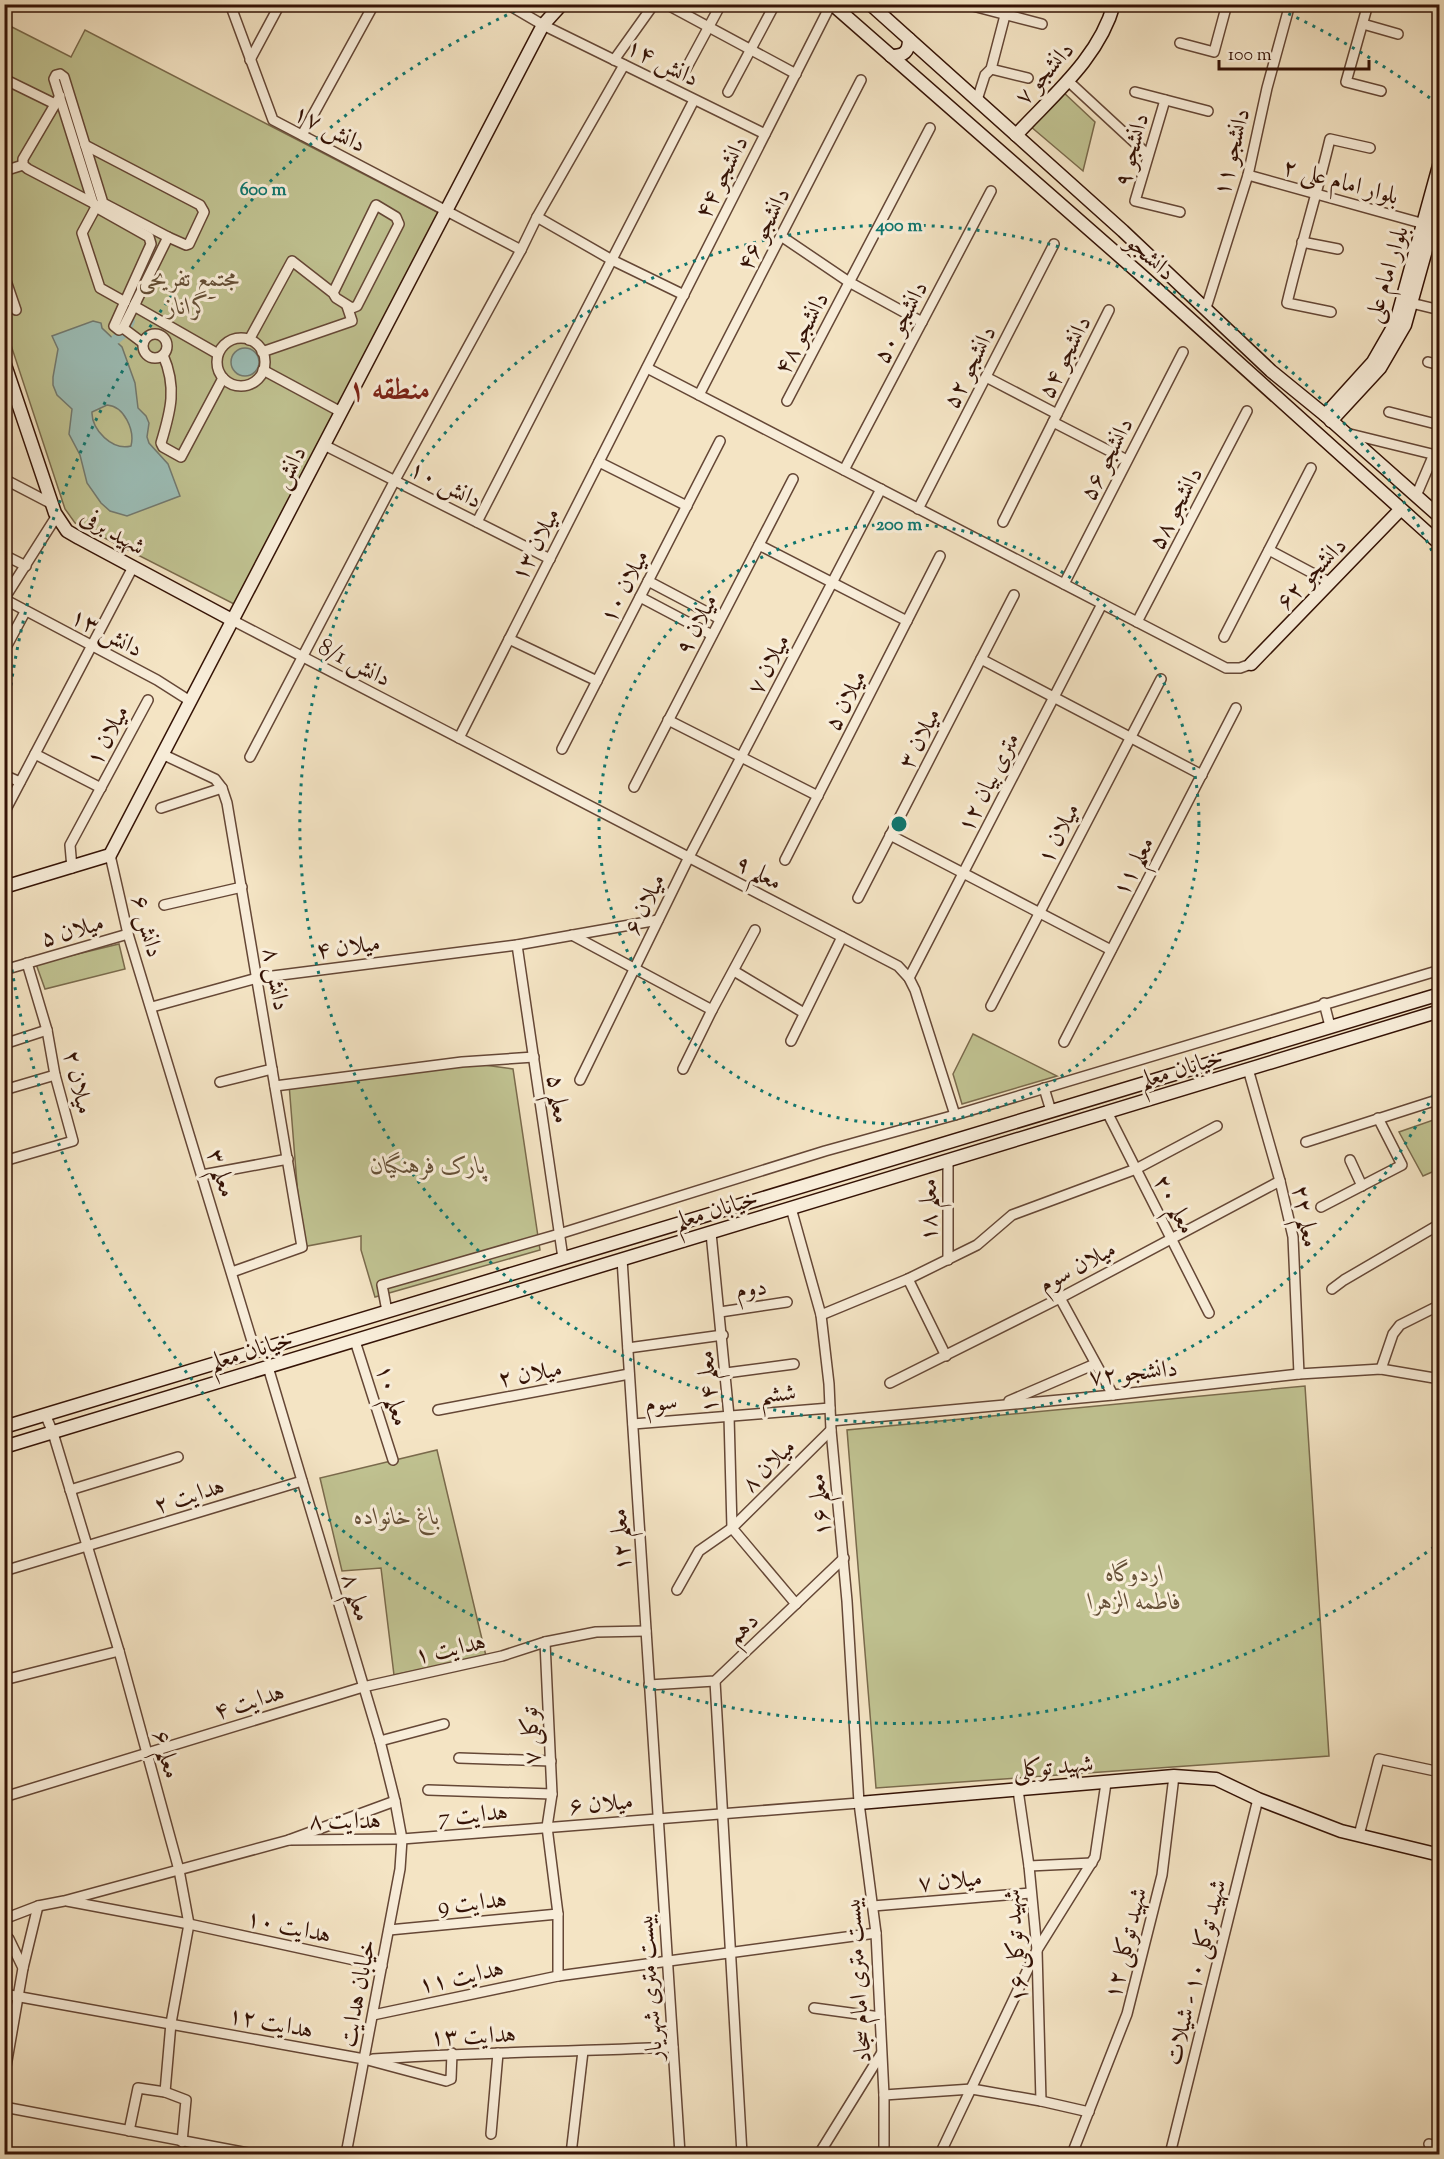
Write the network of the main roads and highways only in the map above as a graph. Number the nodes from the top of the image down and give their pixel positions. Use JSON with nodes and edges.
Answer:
{"nodes":[{"id":1,"x":562,"y":4,"type":"edge"},
{"id":2,"x":832,"y":4,"type":"edge"},
{"id":3,"x":870,"y":4,"type":"edge"},
{"id":4,"x":1114,"y":4,"type":"edge"},
{"id":5,"x":909,"y":39,"type":"junction"},
{"id":6,"x":891,"y":56,"type":"junction"},
{"id":7,"x":929,"y":57,"type":"junction"},
{"id":8,"x":915,"y":77,"type":"junction"},
{"id":9,"x":1016,"y":135,"type":"junction"},
{"id":10,"x":1440,"y":162,"type":"edge"},
{"id":11,"x":1440,"y":200,"type":"edge"},
{"id":12,"x":1428,"y":225,"type":"junction"},
{"id":13,"x":4,"y":362,"type":"edge"},
{"id":14,"x":1328,"y":418,"type":"junction"},
{"id":15,"x":1400,"y":510,"type":"junction"},
{"id":16,"x":1440,"y":518,"type":"edge"},
{"id":17,"x":1440,"y":544,"type":"edge"},
{"id":18,"x":232,"y":620,"type":"junction"},
{"id":19,"x":1251,"y":664,"type":"road end"},
{"id":20,"x":4,"y":887,"type":"edge"},
{"id":21,"x":1440,"y":994,"type":"edge"},
{"id":22,"x":1440,"y":1011,"type":"edge"},
{"id":23,"x":1164,"y":1077,"type":"junction"},
{"id":24,"x":1169,"y":1093,"type":"junction"},
{"id":25,"x":4,"y":1427,"type":"edge"},
{"id":26,"x":4,"y":1447,"type":"edge"},
{"id":27,"x":859,"y":1803,"type":"road end"},
{"id":28,"x":1440,"y":1855,"type":"edge"}],
"edges":[{"from":1,"to":18,"type":"main road","name":"دانش"},
{"from":2,"to":6,"type":"main road","name":"دانشجو"},
{"from":3,"to":5,"type":"main road","name":"دانشجو"},
{"from":4,"to":9,"type":"main road","name":"دانشجو ۷"},
{"from":5,"to":6,"type":"main road"},
{"from":5,"to":7,"type":"main road","name":"دانشجو"},
{"from":6,"to":8,"type":"main road","name":"دانشجو"},
{"from":7,"to":8,"type":"main road"},
{"from":7,"to":9,"type":"main road","name":"دانشجو"},
{"from":8,"to":15,"type":"main road","name":"دانشجو"},
{"from":9,"to":14,"type":"main road","name":"دانشجو"},
{"from":10,"to":12,"type":"main road","name":"بلوار امام علی"},
{"from":11,"to":12,"type":"main road","name":"بلوار امام علی"},
{"from":12,"to":14,"type":"main road","name":"بلوار امام علی"},
{"from":13,"to":18,"type":"main road","name":"شهید برفی"},
{"from":14,"to":16,"type":"main road","name":"دانشجو"},
{"from":15,"to":17,"type":"main road","name":"دانشجو"},
{"from":15,"to":19,"type":"main road","name":"دانشجو ۶۲"},
{"from":18,"to":20,"type":"main road","name":"دانش"},
{"from":21,"to":23,"type":"main road","name":"خیابان معلم"},
{"from":22,"to":24,"type":"main road","name":"خیابان معلم"},
{"from":23,"to":24,"type":"main road"},
{"from":23,"to":25,"type":"main road","name":"خیابان معلم"},
{"from":24,"to":26,"type":"main road","name":"خیابان معلم"},
{"from":27,"to":28,"type":"main road","name":"شهید توکلی"}]}
